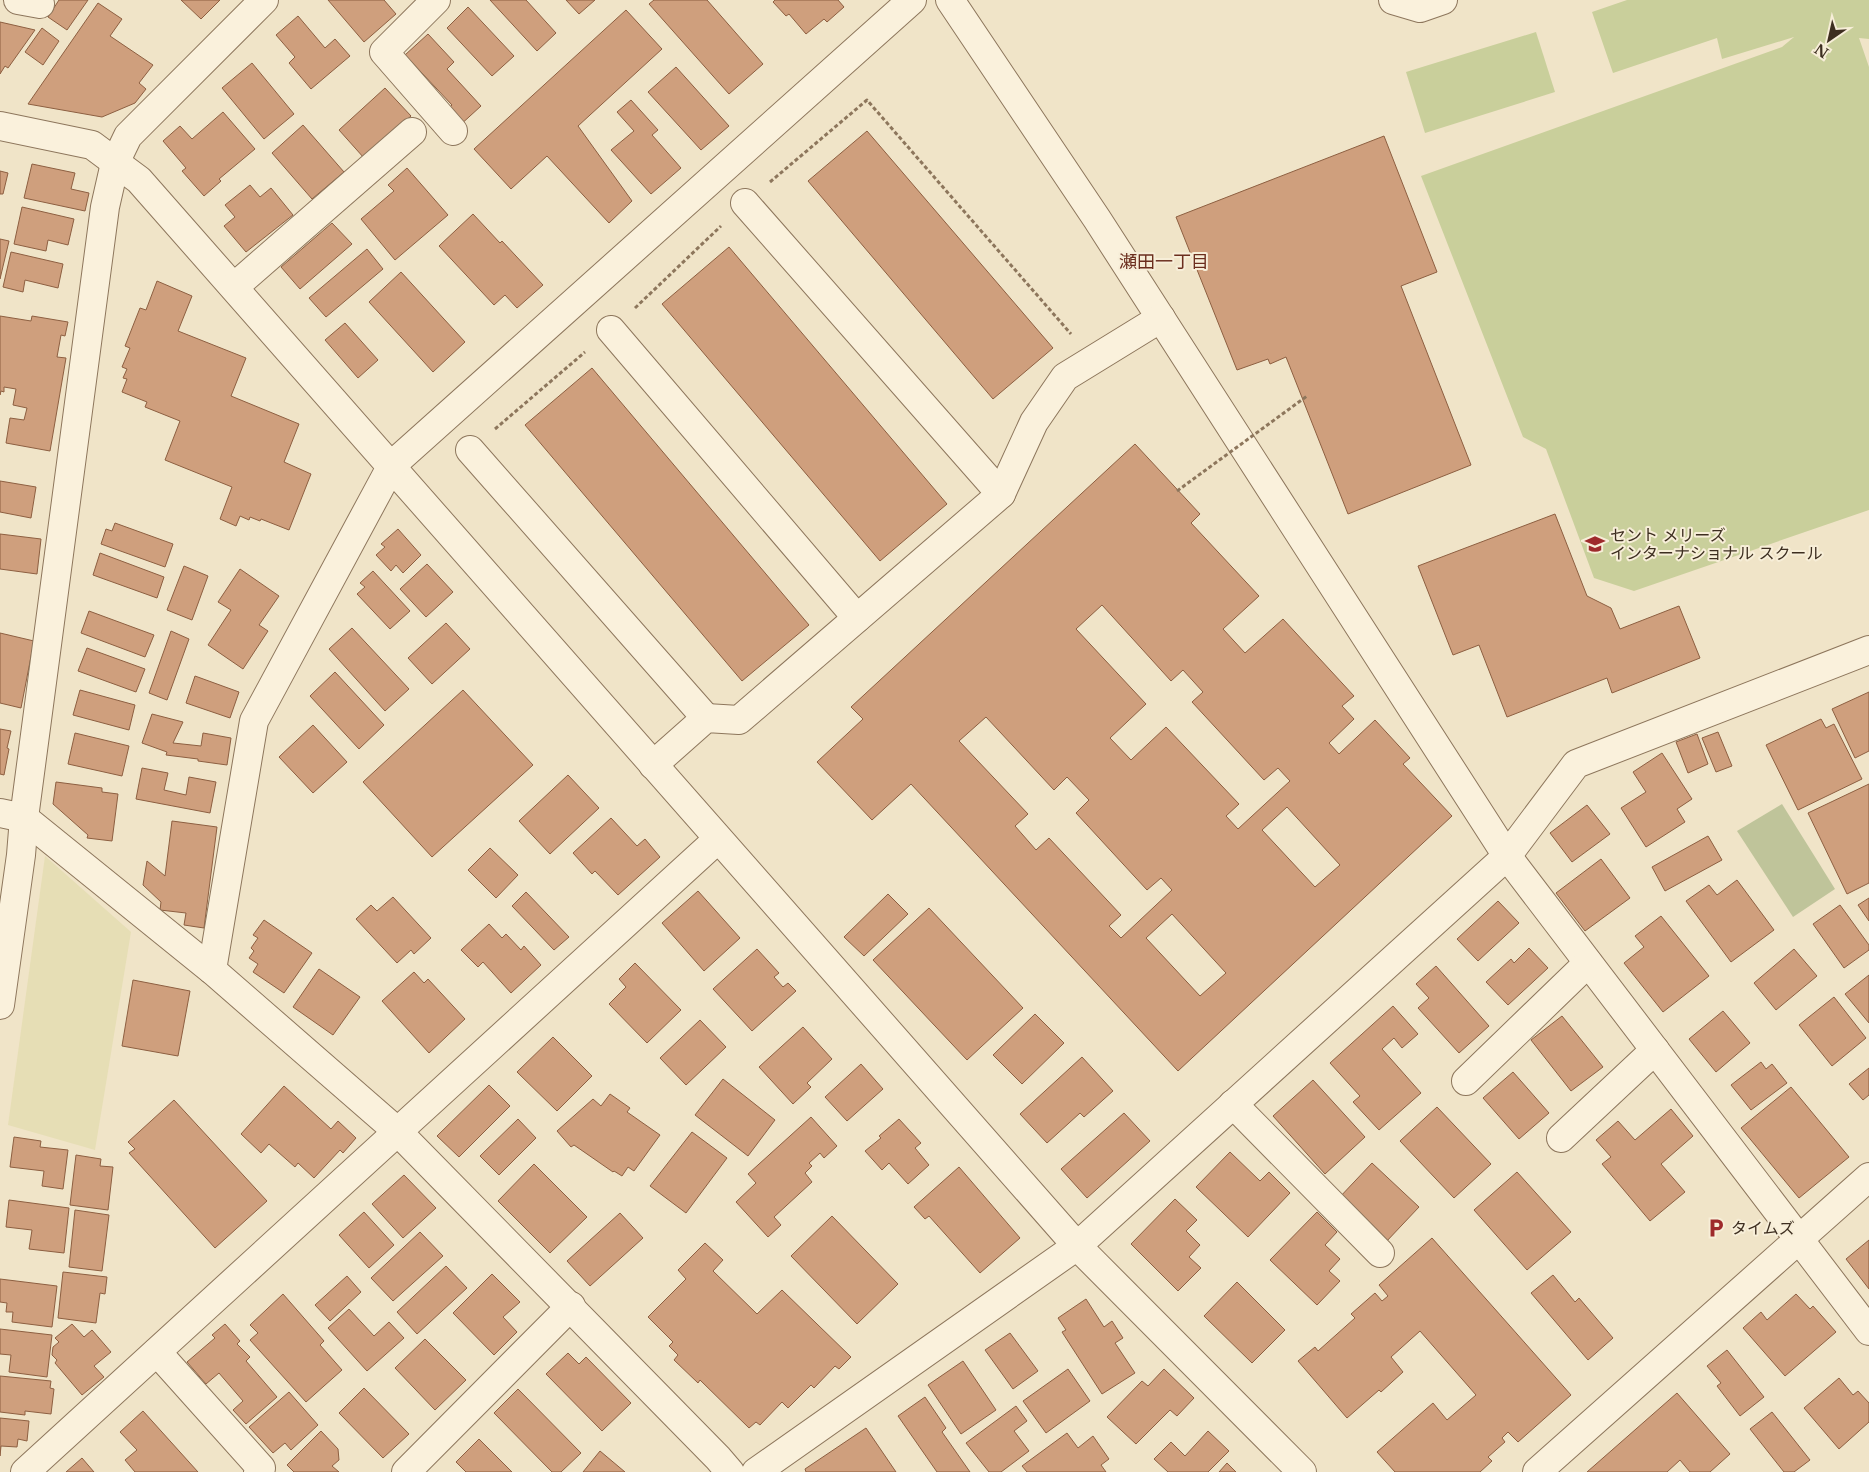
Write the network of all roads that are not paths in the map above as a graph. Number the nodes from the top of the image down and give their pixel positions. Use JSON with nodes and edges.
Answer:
{"nodes":[{"id":1,"x":264,"y":0,"type":"edge"},
{"id":2,"x":436,"y":0,"type":"edge"},
{"id":3,"x":912,"y":0,"type":"edge"},
{"id":4,"x":950,"y":0,"type":"edge"},
{"id":5,"x":1393,"y":0,"type":"edge"},
{"id":6,"x":1443,"y":0,"type":"edge"},
{"id":7,"x":0,"y":126,"type":"edge"},
{"id":8,"x":453,"y":131,"type":"dead end"},
{"id":9,"x":412,"y":132,"type":"dead end"},
{"id":10,"x":115,"y":163,"type":"junction"},
{"id":11,"x":745,"y":203,"type":"dead end"},
{"id":12,"x":234,"y":287,"type":"junction"},
{"id":13,"x":1162,"y":318,"type":"junction"},
{"id":14,"x":611,"y":330,"type":"dead end"},
{"id":15,"x":470,"y":450,"type":"dead end"},
{"id":16,"x":392,"y":465,"type":"junction"},
{"id":17,"x":1001,"y":494,"type":"junction"},
{"id":18,"x":857,"y":618,"type":"junction"},
{"id":19,"x":1869,"y":650,"type":"edge"},
{"id":20,"x":706,"y":718,"type":"junction"},
{"id":21,"x":653,"y":765,"type":"junction"},
{"id":22,"x":12,"y":815,"type":"edge"},
{"id":23,"x":718,"y":839,"type":"junction"},
{"id":24,"x":1507,"y":856,"type":"junction"},
{"id":25,"x":6,"y":917,"type":"edge"},
{"id":26,"x":1588,"y":962,"type":"junction"},
{"id":27,"x":212,"y":970,"type":"junction"},
{"id":28,"x":0,"y":1005,"type":"edge"},
{"id":29,"x":1655,"y":1050,"type":"junction"},
{"id":30,"x":1466,"y":1080,"type":"dead end"},
{"id":31,"x":1234,"y":1104,"type":"junction"},
{"id":32,"x":398,"y":1132,"type":"junction"},
{"id":33,"x":1561,"y":1138,"type":"dead end"},
{"id":34,"x":1869,"y":1177,"type":"edge"},
{"id":35,"x":1798,"y":1239,"type":"junction"},
{"id":36,"x":1077,"y":1246,"type":"junction"},
{"id":37,"x":1380,"y":1252,"type":"dead end"},
{"id":38,"x":571,"y":1306,"type":"junction"},
{"id":39,"x":1869,"y":1331,"type":"edge"},
{"id":40,"x":157,"y":1352,"type":"junction"},
{"id":41,"x":25,"y":1472,"type":"edge"},
{"id":42,"x":258,"y":1472,"type":"edge"},
{"id":43,"x":406,"y":1472,"type":"edge"},
{"id":44,"x":730,"y":1472,"type":"edge"},
{"id":45,"x":756,"y":1472,"type":"edge"},
{"id":46,"x":1302,"y":1472,"type":"edge"},
{"id":47,"x":1537,"y":1472,"type":"edge"}],
"edges":[{"from":1,"to":10,"type":"street"},
{"from":2,"to":8,"type":"street"},
{"from":3,"to":16,"type":"street"},
{"from":4,"to":13,"type":"street"},
{"from":5,"to":6,"type":"street"},
{"from":7,"to":10,"type":"street"},
{"from":9,"to":12,"type":"street"},
{"from":10,"to":12,"type":"street"},
{"from":10,"to":22,"type":"street"},
{"from":11,"to":17,"type":"street"},
{"from":12,"to":16,"type":"street"},
{"from":13,"to":17,"type":"street"},
{"from":13,"to":24,"type":"street"},
{"from":14,"to":18,"type":"street"},
{"from":15,"to":20,"type":"street"},
{"from":16,"to":21,"type":"street"},
{"from":16,"to":27,"type":"street"},
{"from":17,"to":18,"type":"street"},
{"from":18,"to":20,"type":"street"},
{"from":19,"to":24,"type":"street"},
{"from":20,"to":21,"type":"street"},
{"from":21,"to":23,"type":"street"},
{"from":22,"to":25,"type":"street"},
{"from":22,"to":27,"type":"street"},
{"from":23,"to":32,"type":"street"},
{"from":23,"to":36,"type":"street"},
{"from":24,"to":26,"type":"street"},
{"from":24,"to":31,"type":"street"},
{"from":25,"to":28,"type":"street"},
{"from":26,"to":29,"type":"street"},
{"from":26,"to":30,"type":"street"},
{"from":27,"to":32,"type":"street"},
{"from":29,"to":33,"type":"street"},
{"from":29,"to":35,"type":"street"},
{"from":31,"to":36,"type":"street"},
{"from":31,"to":37,"type":"street"},
{"from":32,"to":38,"type":"street"},
{"from":32,"to":40,"type":"street"},
{"from":34,"to":35,"type":"street"},
{"from":35,"to":39,"type":"street"},
{"from":35,"to":47,"type":"street"},
{"from":36,"to":45,"type":"street"},
{"from":36,"to":46,"type":"street"},
{"from":38,"to":43,"type":"street"},
{"from":38,"to":44,"type":"street"},
{"from":40,"to":41,"type":"street"},
{"from":40,"to":42,"type":"street"}]}
